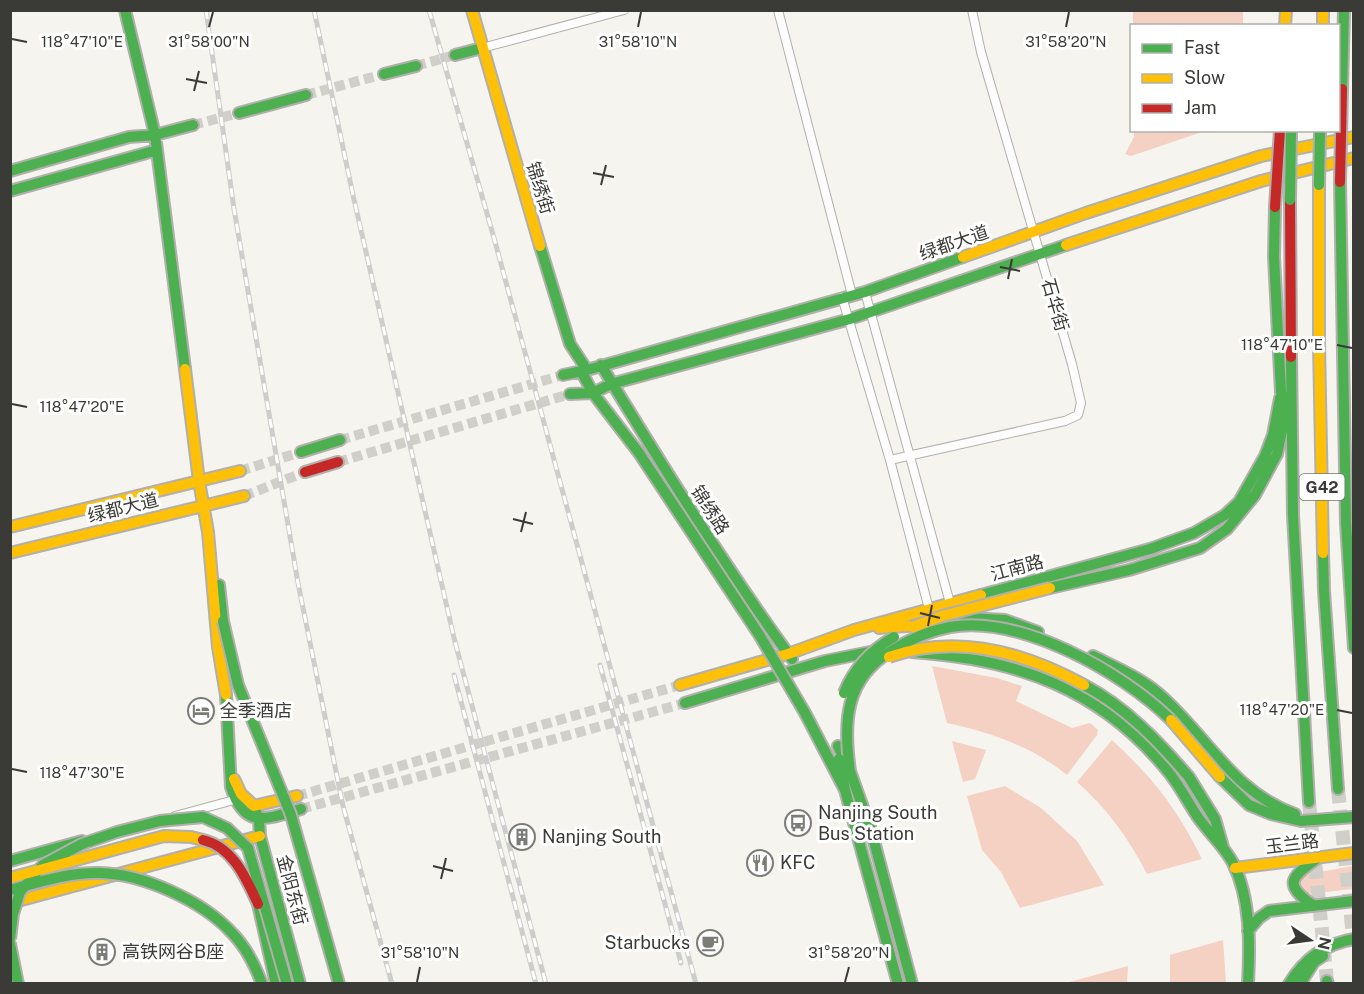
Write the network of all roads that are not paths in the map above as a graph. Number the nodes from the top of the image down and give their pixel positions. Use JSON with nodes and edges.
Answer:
{"nodes":[{"id":1,"x":125,"y":10,"type":"edge"},
{"id":2,"x":472,"y":10,"type":"edge"},
{"id":3,"x":624,"y":10,"type":"edge"},
{"id":4,"x":778,"y":10,"type":"edge"},
{"id":5,"x":972,"y":10,"type":"edge"},
{"id":6,"x":1344,"y":10,"type":"edge"},
{"id":7,"x":482,"y":48,"type":"junction"},
{"id":8,"x":455,"y":55,"type":"tunnel mouth"},
{"id":9,"x":416,"y":66,"type":"tunnel mouth"},
{"id":10,"x":384,"y":74,"type":"tunnel mouth"},
{"id":11,"x":306,"y":95,"type":"tunnel mouth"},
{"id":12,"x":239,"y":113,"type":"tunnel mouth"},
{"id":13,"x":193,"y":125,"type":"tunnel mouth"},
{"id":14,"x":1280,"y":132,"type":"edge"},
{"id":15,"x":1291,"y":132,"type":"edge"},
{"id":16,"x":1320,"y":132,"type":"edge"},
{"id":17,"x":155,"y":135,"type":"junction"},
{"id":18,"x":1353,"y":137,"type":"edge"},
{"id":19,"x":157,"y":150,"type":"junction"},
{"id":20,"x":1353,"y":158,"type":"edge"},
{"id":21,"x":10,"y":171,"type":"edge"},
{"id":22,"x":10,"y":191,"type":"edge"},
{"id":23,"x":1033,"y":233,"type":"junction"},
{"id":24,"x":1040,"y":253,"type":"junction"},
{"id":25,"x":866,"y":292,"type":"junction"},
{"id":26,"x":847,"y":296,"type":"junction"},
{"id":27,"x":870,"y":313,"type":"junction"},
{"id":28,"x":850,"y":319,"type":"junction"},
{"id":29,"x":601,"y":365,"type":"junction"},
{"id":30,"x":584,"y":371,"type":"junction"},
{"id":31,"x":563,"y":375,"type":"tunnel mouth"},
{"id":32,"x":611,"y":384,"type":"junction"},
{"id":33,"x":1281,"y":392,"type":"junction"},
{"id":34,"x":593,"y":393,"type":"junction"},
{"id":35,"x":570,"y":394,"type":"tunnel mouth"},
{"id":36,"x":340,"y":440,"type":"tunnel mouth"},
{"id":37,"x":301,"y":452,"type":"tunnel mouth"},
{"id":38,"x":911,"y":454,"type":"junction"},
{"id":39,"x":890,"y":460,"type":"junction"},
{"id":40,"x":338,"y":462,"type":"tunnel mouth"},
{"id":41,"x":240,"y":471,"type":"tunnel mouth"},
{"id":42,"x":305,"y":472,"type":"tunnel mouth"},
{"id":43,"x":199,"y":481,"type":"junction"},
{"id":44,"x":244,"y":496,"type":"tunnel mouth"},
{"id":45,"x":205,"y":506,"type":"junction"},
{"id":46,"x":10,"y":527,"type":"edge"},
{"id":47,"x":10,"y":553,"type":"edge"},
{"id":48,"x":210,"y":556,"type":"junction"},
{"id":49,"x":950,"y":603,"type":"junction"},
{"id":50,"x":929,"y":609,"type":"junction"},
{"id":51,"x":1353,"y":617,"type":"edge"},
{"id":52,"x":854,"y":630,"type":"junction"},
{"id":53,"x":1353,"y":632,"type":"edge"},
{"id":54,"x":1353,"y":648,"type":"edge"},
{"id":55,"x":788,"y":654,"type":"junction"},
{"id":56,"x":877,"y":660,"type":"junction"},
{"id":57,"x":799,"y":667,"type":"junction"},
{"id":58,"x":869,"y":670,"type":"junction"},
{"id":59,"x":680,"y":685,"type":"tunnel mouth"},
{"id":60,"x":842,"y":700,"type":"junction"},
{"id":61,"x":685,"y":703,"type":"tunnel mouth"},
{"id":62,"x":838,"y":746,"type":"junction"},
{"id":63,"x":850,"y":771,"type":"junction"},
{"id":64,"x":1338,"y":789,"type":"tunnel mouth"},
{"id":65,"x":845,"y":790,"type":"junction"},
{"id":66,"x":297,"y":796,"type":"tunnel mouth"},
{"id":67,"x":238,"y":797,"type":"junction"},
{"id":68,"x":1309,"y":802,"type":"tunnel mouth"},
{"id":69,"x":254,"y":806,"type":"junction"},
{"id":70,"x":301,"y":809,"type":"tunnel mouth"},
{"id":71,"x":1353,"y":817,"type":"edge"},
{"id":72,"x":1331,"y":819,"type":"junction"},
{"id":73,"x":260,"y":820,"type":"junction"},
{"id":74,"x":117,"y":832,"type":"junction"},
{"id":75,"x":260,"y":836,"type":"junction"},
{"id":76,"x":1225,"y":853,"type":"junction"},
{"id":77,"x":1353,"y":853,"type":"edge"},
{"id":78,"x":1319,"y":857,"type":"junction"},
{"id":79,"x":10,"y":860,"type":"edge"},
{"id":80,"x":1235,"y":868,"type":"junction"},
{"id":81,"x":10,"y":878,"type":"edge"},
{"id":82,"x":10,"y":890,"type":"edge"},
{"id":83,"x":1353,"y":901,"type":"edge"},
{"id":84,"x":10,"y":903,"type":"edge"},
{"id":85,"x":1314,"y":906,"type":"junction"},
{"id":86,"x":1248,"y":931,"type":"junction"},
{"id":87,"x":1353,"y":940,"type":"edge"},
{"id":88,"x":10,"y":942,"type":"edge"},
{"id":89,"x":18,"y":984,"type":"edge"},
{"id":90,"x":262,"y":984,"type":"edge"},
{"id":91,"x":276,"y":984,"type":"edge"},
{"id":92,"x":287,"y":984,"type":"edge"},
{"id":93,"x":300,"y":984,"type":"edge"},
{"id":94,"x":339,"y":984,"type":"edge"},
{"id":95,"x":898,"y":984,"type":"edge"},
{"id":96,"x":912,"y":984,"type":"edge"},
{"id":97,"x":1248,"y":984,"type":"edge"},
{"id":98,"x":1289,"y":984,"type":"edge"},
{"id":99,"x":1300,"y":984,"type":"edge"}],
"edges":[{"from":1,"to":17,"type":"main road"},
{"from":2,"to":7,"type":"main road","name":"锦绣街"},
{"from":3,"to":7,"type":"street"},
{"from":4,"to":26,"type":"street"},
{"from":5,"to":23,"type":"street","name":"石华街"},
{"from":6,"to":53,"type":"main road","number":"G42","bridge":true},
{"from":7,"to":8,"type":"main road"},
{"from":7,"to":30,"type":"main road","name":"锦绣街"},
{"from":9,"to":10,"type":"main road"},
{"from":11,"to":12,"type":"main road"},
{"from":13,"to":17,"type":"main road"},
{"from":14,"to":33,"type":"main road","bridge":true},
{"from":15,"to":68,"type":"main road","bridge":true},
{"from":16,"to":64,"type":"main road","number":"G42","bridge":true},
{"from":17,"to":19,"type":"main road"},
{"from":17,"to":21,"type":"main road"},
{"from":18,"to":23,"type":"main road","name":"绿都大道"},
{"from":19,"to":22,"type":"main road"},
{"from":19,"to":43,"type":"main road"},
{"from":20,"to":24,"type":"main road","name":"绿都大道"},
{"from":23,"to":24,"type":"street","name":"石华街"},
{"from":23,"to":25,"type":"main road","name":"绿都大道"},
{"from":24,"to":27,"type":"main road","name":"绿都大道"},
{"from":24,"to":38,"type":"street","name":"石华街"},
{"from":25,"to":26,"type":"main road","name":"绿都大道"},
{"from":25,"to":27,"type":"street"},
{"from":26,"to":28,"type":"street"},
{"from":26,"to":29,"type":"main road","name":"绿都大道"},
{"from":27,"to":28,"type":"main road","name":"绿都大道"},
{"from":27,"to":38,"type":"street"},
{"from":28,"to":32,"type":"main road","name":"绿都大道"},
{"from":28,"to":39,"type":"street"},
{"from":29,"to":30,"type":"main road","name":"绿都大道"},
{"from":29,"to":32,"type":"main road","name":"锦绣路"},
{"from":30,"to":31,"type":"main road","name":"绿都大道"},
{"from":30,"to":34,"type":"main road","name":"锦绣街"},
{"from":32,"to":34,"type":"main road","name":"绿都大道"},
{"from":32,"to":55,"type":"main road","name":"锦绣路"},
{"from":33,"to":49,"type":"main road","name":"江南路"},
{"from":33,"to":60,"type":"main road","bridge":true},
{"from":34,"to":35,"type":"main road","name":"绿都大道"},
{"from":34,"to":65,"type":"main road","name":"锦绣街","bridge":true},
{"from":36,"to":37,"type":"main road"},
{"from":38,"to":39,"type":"street","name":"石华街"},
{"from":38,"to":49,"type":"street"},
{"from":39,"to":50,"type":"street"},
{"from":40,"to":42,"type":"main road"},
{"from":41,"to":43,"type":"main road","name":"绿都大道"},
{"from":43,"to":45,"type":"main road"},
{"from":43,"to":46,"type":"main road","name":"绿都大道"},
{"from":44,"to":45,"type":"main road","name":"绿都大道"},
{"from":45,"to":47,"type":"main road","name":"绿都大道"},
{"from":45,"to":48,"type":"main road"},
{"from":48,"to":67,"type":"main road"},
{"from":48,"to":94,"type":"main road","bridge":true},
{"from":49,"to":50,"type":"main road","name":"江南路"},
{"from":50,"to":52,"type":"main road","name":"江南路"},
{"from":51,"to":53,"type":"main road"},
{"from":52,"to":55,"type":"main road","name":"江南路"},
{"from":52,"to":72,"type":"main road"},
{"from":53,"to":54,"type":"main road","number":"G42"},
{"from":55,"to":57,"type":"main road","name":"锦绣路"},
{"from":55,"to":59,"type":"main road","name":"江南路"},
{"from":56,"to":58,"type":"main road","bridge":true},
{"from":56,"to":72,"type":"main road","bridge":true},
{"from":56,"to":76,"type":"main road","bridge":true},
{"from":57,"to":61,"type":"main road"},
{"from":57,"to":76,"type":"main road"},
{"from":58,"to":60,"type":"main road","bridge":true},
{"from":58,"to":63,"type":"main road","bridge":true},
{"from":60,"to":62,"type":"main road"},
{"from":62,"to":63,"type":"main road"},
{"from":62,"to":65,"type":"main road","bridge":true},
{"from":63,"to":96,"type":"main road","bridge":true},
{"from":65,"to":95,"type":"main road","bridge":true},
{"from":66,"to":69,"type":"main road"},
{"from":67,"to":69,"type":"main road"},
{"from":67,"to":73,"type":"main road"},
{"from":67,"to":79,"type":"street"},
{"from":69,"to":73,"type":"main road","name":"金阳东街"},
{"from":70,"to":73,"type":"main road"},
{"from":71,"to":72,"type":"main road"},
{"from":73,"to":75,"type":"main road","name":"金阳东街"},
{"from":74,"to":79,"type":"main road","bridge":true},
{"from":74,"to":88,"type":"main road","bridge":true},
{"from":74,"to":92,"type":"main road","bridge":true},
{"from":75,"to":84,"type":"main road"},
{"from":75,"to":93,"type":"main road","name":"金阳东街"},
{"from":76,"to":80,"type":"main road"},
{"from":77,"to":78,"type":"main road","name":"玉兰路"},
{"from":78,"to":80,"type":"main road","name":"玉兰路"},
{"from":78,"to":85,"type":"main road"},
{"from":80,"to":86,"type":"main road"},
{"from":81,"to":91,"type":"main road","bridge":true},
{"from":82,"to":90,"type":"main road","bridge":true},
{"from":83,"to":85,"type":"main road"},
{"from":85,"to":86,"type":"main road"},
{"from":86,"to":97,"type":"main road"},
{"from":87,"to":98,"type":"main road"},
{"from":87,"to":99,"type":"main road"},
{"from":88,"to":89,"type":"main road"}]}
